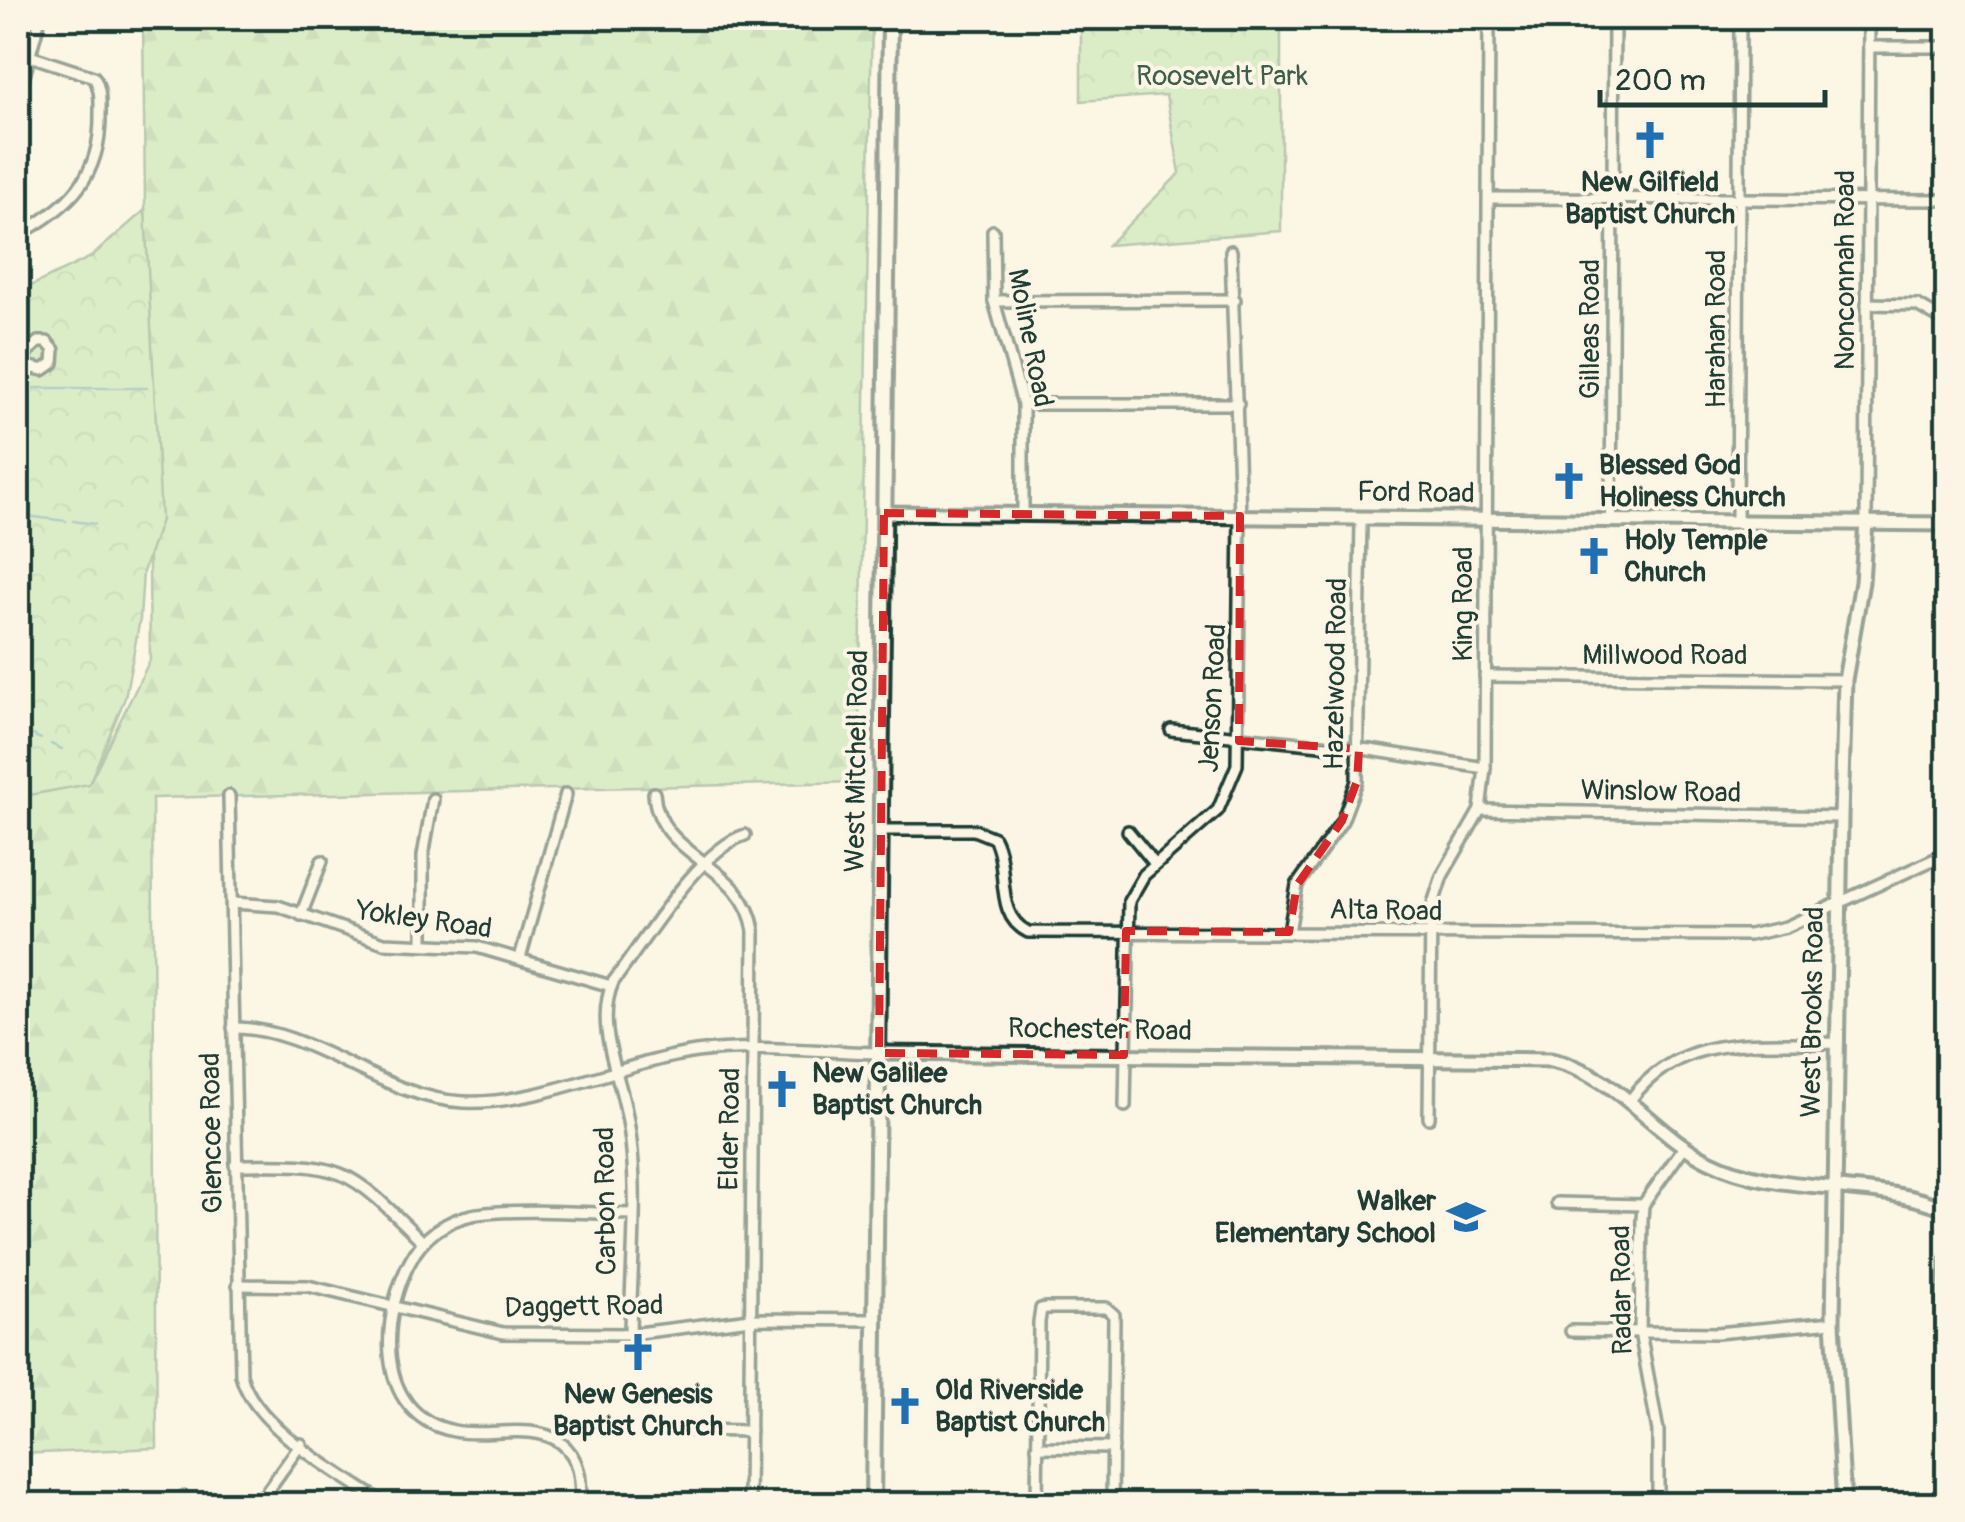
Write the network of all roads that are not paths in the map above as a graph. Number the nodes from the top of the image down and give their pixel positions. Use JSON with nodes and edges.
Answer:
{"nodes":[{"id":1,"x":40,"y":18,"type":"edge"},
{"id":2,"x":890,"y":18,"type":"edge"},
{"id":3,"x":1490,"y":18,"type":"edge"},
{"id":4,"x":1614,"y":18,"type":"edge"},
{"id":5,"x":1740,"y":18,"type":"edge"},
{"id":6,"x":1870,"y":18,"type":"edge"},
{"id":7,"x":1870,"y":47,"type":"junction"},
{"id":8,"x":1948,"y":47,"type":"edge"},
{"id":9,"x":30,"y":56,"type":"junction"},
{"id":10,"x":18,"y":98,"type":"edge"},
{"id":11,"x":1489,"y":198,"type":"junction"},
{"id":12,"x":1739,"y":198,"type":"junction"},
{"id":13,"x":1613,"y":199,"type":"junction"},
{"id":14,"x":1868,"y":200,"type":"junction"},
{"id":15,"x":1948,"y":200,"type":"edge"},
{"id":16,"x":993,"y":232,"type":"dead end"},
{"id":17,"x":18,"y":235,"type":"edge"},
{"id":18,"x":1231,"y":251,"type":"dead end"},
{"id":19,"x":1235,"y":300,"type":"junction"},
{"id":20,"x":994,"y":301,"type":"junction"},
{"id":21,"x":1868,"y":304,"type":"junction"},
{"id":22,"x":1948,"y":324,"type":"edge"},
{"id":23,"x":1024,"y":404,"type":"junction"},
{"id":24,"x":1238,"y":404,"type":"junction"},
{"id":25,"x":884,"y":513,"type":"junction"},
{"id":26,"x":1024,"y":513,"type":"junction"},
{"id":27,"x":1240,"y":516,"type":"junction"},
{"id":28,"x":1360,"y":518,"type":"junction"},
{"id":29,"x":1486,"y":519,"type":"junction"},
{"id":30,"x":1612,"y":520,"type":"junction"},
{"id":31,"x":1737,"y":522,"type":"junction"},
{"id":32,"x":1866,"y":522,"type":"junction"},
{"id":33,"x":1948,"y":524,"type":"edge"},
{"id":34,"x":1486,"y":676,"type":"junction"},
{"id":35,"x":1845,"y":680,"type":"junction"},
{"id":36,"x":1170,"y":730,"type":"dead end"},
{"id":37,"x":1239,"y":740,"type":"junction"},
{"id":38,"x":1359,"y":749,"type":"junction"},
{"id":39,"x":1485,"y":768,"type":"junction"},
{"id":40,"x":654,"y":793,"type":"dead end"},
{"id":41,"x":566,"y":794,"type":"dead end"},
{"id":42,"x":229,"y":796,"type":"dead end"},
{"id":43,"x":433,"y":800,"type":"dead end"},
{"id":44,"x":1480,"y":810,"type":"junction"},
{"id":45,"x":1841,"y":817,"type":"junction"},
{"id":46,"x":882,"y":830,"type":"junction"},
{"id":47,"x":1128,"y":831,"type":"dead end"},
{"id":48,"x":746,"y":835,"type":"dead end"},
{"id":49,"x":1948,"y":853,"type":"edge"},
{"id":50,"x":322,"y":861,"type":"dead end"},
{"id":51,"x":706,"y":863,"type":"junction"},
{"id":52,"x":1155,"y":864,"type":"junction"},
{"id":53,"x":232,"y":903,"type":"junction"},
{"id":54,"x":1840,"y":904,"type":"junction"},
{"id":55,"x":300,"y":915,"type":"junction"},
{"id":56,"x":1126,"y":931,"type":"junction"},
{"id":57,"x":1289,"y":932,"type":"junction"},
{"id":58,"x":1430,"y":934,"type":"junction"},
{"id":59,"x":424,"y":944,"type":"junction"},
{"id":60,"x":520,"y":958,"type":"junction"},
{"id":61,"x":610,"y":986,"type":"junction"},
{"id":62,"x":233,"y":1028,"type":"junction"},
{"id":63,"x":1838,"y":1043,"type":"junction"},
{"id":64,"x":754,"y":1052,"type":"junction"},
{"id":65,"x":879,"y":1053,"type":"junction"},
{"id":66,"x":1124,"y":1055,"type":"junction"},
{"id":67,"x":1430,"y":1057,"type":"junction"},
{"id":68,"x":616,"y":1071,"type":"junction"},
{"id":69,"x":1631,"y":1099,"type":"junction"},
{"id":70,"x":1124,"y":1106,"type":"dead end"},
{"id":71,"x":1428,"y":1118,"type":"dead end"},
{"id":72,"x":1684,"y":1147,"type":"junction"},
{"id":73,"x":235,"y":1165,"type":"junction"},
{"id":74,"x":1835,"y":1189,"type":"junction"},
{"id":75,"x":1557,"y":1203,"type":"dead end"},
{"id":76,"x":1644,"y":1205,"type":"junction"},
{"id":77,"x":1948,"y":1210,"type":"edge"},
{"id":78,"x":631,"y":1214,"type":"junction"},
{"id":79,"x":423,"y":1242,"type":"junction"},
{"id":80,"x":1948,"y":1251,"type":"edge"},
{"id":81,"x":238,"y":1285,"type":"junction"},
{"id":82,"x":397,"y":1308,"type":"junction"},
{"id":83,"x":751,"y":1320,"type":"junction"},
{"id":84,"x":876,"y":1320,"type":"junction"},
{"id":85,"x":1833,"y":1322,"type":"junction"},
{"id":86,"x":1572,"y":1331,"type":"dead end"},
{"id":87,"x":1640,"y":1332,"type":"junction"},
{"id":88,"x":630,"y":1334,"type":"junction"},
{"id":89,"x":686,"y":1430,"type":"dead end"},
{"id":90,"x":750,"y":1431,"type":"junction"},
{"id":91,"x":301,"y":1444,"type":"junction"},
{"id":92,"x":1038,"y":1447,"type":"junction"},
{"id":93,"x":1112,"y":1448,"type":"junction"},
{"id":94,"x":182,"y":1498,"type":"dead end"},
{"id":95,"x":201,"y":1504,"type":"edge"},
{"id":96,"x":258,"y":1504,"type":"edge"},
{"id":97,"x":385,"y":1504,"type":"edge"},
{"id":98,"x":581,"y":1504,"type":"edge"},
{"id":99,"x":750,"y":1504,"type":"edge"},
{"id":100,"x":873,"y":1504,"type":"edge"},
{"id":101,"x":1037,"y":1504,"type":"edge"},
{"id":102,"x":1112,"y":1504,"type":"edge"},
{"id":103,"x":1658,"y":1504,"type":"edge"},
{"id":104,"x":1844,"y":1504,"type":"edge"},
{"id":105,"x":1944,"y":1504,"type":"edge"}],
"edges":[{"from":1,"to":9,"type":"street"},
{"from":2,"to":25,"type":"main road","name":"West Mitchell Road"},
{"from":3,"to":11,"type":"street","name":"King Road"},
{"from":4,"to":13,"type":"street","name":"Gilleas Road"},
{"from":5,"to":12,"type":"street","name":"Harahan Road"},
{"from":6,"to":7,"type":"street","name":"Nonconnah Road"},
{"from":7,"to":8,"type":"street"},
{"from":7,"to":14,"type":"street","name":"Nonconnah Road"},
{"from":9,"to":10,"type":"street"},
{"from":9,"to":17,"type":"street"},
{"from":11,"to":13,"type":"street"},
{"from":11,"to":29,"type":"street","name":"King Road"},
{"from":12,"to":13,"type":"street"},
{"from":12,"to":14,"type":"street"},
{"from":12,"to":31,"type":"street","name":"Harahan Road"},
{"from":13,"to":30,"type":"street","name":"Gilleas Road"},
{"from":14,"to":15,"type":"street"},
{"from":14,"to":21,"type":"street","name":"Nonconnah Road"},
{"from":16,"to":20,"type":"street","name":"Moline Road"},
{"from":18,"to":19,"type":"street","name":"Jenson Road"},
{"from":19,"to":20,"type":"street"},
{"from":19,"to":24,"type":"street","name":"Jenson Road"},
{"from":20,"to":23,"type":"street","name":"Moline Road"},
{"from":21,"to":22,"type":"street"},
{"from":21,"to":32,"type":"street","name":"Nonconnah Road"},
{"from":23,"to":24,"type":"street"},
{"from":23,"to":26,"type":"street","name":"Moline Road"},
{"from":24,"to":27,"type":"street","name":"Jenson Road"},
{"from":25,"to":26,"type":"street","name":"Ford Road"},
{"from":25,"to":46,"type":"main road","name":"West Mitchell Road"},
{"from":26,"to":27,"type":"street","name":"Ford Road"},
{"from":27,"to":28,"type":"street","name":"Ford Road"},
{"from":27,"to":37,"type":"street","name":"Jenson Road"},
{"from":28,"to":29,"type":"street","name":"Ford Road"},
{"from":28,"to":38,"type":"street","name":"Hazelwood Road"},
{"from":29,"to":30,"type":"street","name":"Ford Road"},
{"from":29,"to":34,"type":"street","name":"King Road"},
{"from":30,"to":31,"type":"street","name":"Ford Road"},
{"from":31,"to":32,"type":"street","name":"Ford Road"},
{"from":32,"to":33,"type":"street","name":"Ford Road"},
{"from":32,"to":35,"type":"street","name":"West Brooks Road"},
{"from":34,"to":35,"type":"street","name":"Millwood Road"},
{"from":34,"to":39,"type":"street","name":"King Road"},
{"from":35,"to":45,"type":"street","name":"West Brooks Road"},
{"from":36,"to":37,"type":"street"},
{"from":37,"to":38,"type":"street"},
{"from":37,"to":52,"type":"street","name":"Jenson Road"},
{"from":38,"to":39,"type":"street"},
{"from":38,"to":57,"type":"street","name":"Hazelwood Road"},
{"from":39,"to":44,"type":"street","name":"King Road"},
{"from":40,"to":51,"type":"street","name":"Elder Road"},
{"from":41,"to":60,"type":"street"},
{"from":42,"to":53,"type":"street","name":"Glencoe Road"},
{"from":43,"to":59,"type":"street"},
{"from":44,"to":45,"type":"street","name":"Winslow Road"},
{"from":44,"to":58,"type":"street","name":"King Road"},
{"from":45,"to":54,"type":"street","name":"West Brooks Road"},
{"from":46,"to":56,"type":"street","name":"Alta Road"},
{"from":46,"to":65,"type":"main road","name":"West Mitchell Road"},
{"from":47,"to":52,"type":"street"},
{"from":48,"to":51,"type":"street"},
{"from":49,"to":54,"type":"street","name":"Alta Road"},
{"from":50,"to":55,"type":"street"},
{"from":51,"to":61,"type":"street"},
{"from":51,"to":64,"type":"street","name":"Elder Road"},
{"from":52,"to":56,"type":"street","name":"Jenson Road"},
{"from":53,"to":55,"type":"street","name":"Yokley Road"},
{"from":53,"to":62,"type":"street","name":"Glencoe Road"},
{"from":54,"to":58,"type":"street","name":"Alta Road"},
{"from":54,"to":63,"type":"street","name":"West Brooks Road"},
{"from":55,"to":59,"type":"street","name":"Yokley Road"},
{"from":56,"to":57,"type":"street","name":"Alta Road"},
{"from":56,"to":66,"type":"street","name":"Jenson Road"},
{"from":57,"to":58,"type":"street","name":"Alta Road"},
{"from":58,"to":67,"type":"street","name":"King Road"},
{"from":59,"to":60,"type":"street","name":"Yokley Road"},
{"from":60,"to":61,"type":"street","name":"Yokley Road"},
{"from":61,"to":68,"type":"street","name":"Carbon Road"},
{"from":62,"to":68,"type":"street","name":"Rochester Road"},
{"from":62,"to":73,"type":"street","name":"Glencoe Road"},
{"from":63,"to":69,"type":"street"},
{"from":63,"to":74,"type":"street","name":"West Brooks Road"},
{"from":64,"to":65,"type":"street","name":"Rochester Road"},
{"from":64,"to":68,"type":"street","name":"Rochester Road"},
{"from":64,"to":83,"type":"street","name":"Elder Road"},
{"from":65,"to":66,"type":"street","name":"Rochester Road"},
{"from":65,"to":84,"type":"main road","name":"West Mitchell Road"},
{"from":66,"to":67,"type":"street","name":"Rochester Road"},
{"from":66,"to":70,"type":"street","name":"Jenson Road"},
{"from":67,"to":69,"type":"street","name":"Rochester Road"},
{"from":67,"to":71,"type":"street","name":"King Road"},
{"from":68,"to":78,"type":"street","name":"Carbon Road"},
{"from":69,"to":72,"type":"street","name":"Rochester Road"},
{"from":72,"to":74,"type":"street","name":"Rochester Road"},
{"from":72,"to":76,"type":"street","name":"Radar Road"},
{"from":73,"to":79,"type":"street"},
{"from":73,"to":81,"type":"street","name":"Glencoe Road"},
{"from":74,"to":77,"type":"street","name":"Rochester Road"},
{"from":74,"to":85,"type":"street","name":"West Brooks Road"},
{"from":75,"to":76,"type":"street"},
{"from":76,"to":87,"type":"street","name":"Radar Road"},
{"from":78,"to":79,"type":"street"},
{"from":78,"to":88,"type":"street","name":"Carbon Road"},
{"from":79,"to":82,"type":"street"},
{"from":80,"to":105,"type":"street"},
{"from":81,"to":82,"type":"street","name":"Daggett Road"},
{"from":81,"to":91,"type":"street","name":"Glencoe Road"},
{"from":82,"to":88,"type":"street","name":"Daggett Road"},
{"from":82,"to":98,"type":"street"},
{"from":83,"to":84,"type":"street","name":"Daggett Road"},
{"from":83,"to":88,"type":"street","name":"Daggett Road"},
{"from":83,"to":90,"type":"street","name":"Elder Road"},
{"from":84,"to":100,"type":"main road","name":"West Mitchell Road"},
{"from":85,"to":87,"type":"street"},
{"from":85,"to":104,"type":"street","name":"West Brooks Road"},
{"from":86,"to":87,"type":"street"},
{"from":87,"to":103,"type":"street","name":"Radar Road"},
{"from":89,"to":90,"type":"street"},
{"from":90,"to":99,"type":"street","name":"Elder Road"},
{"from":91,"to":96,"type":"street"},
{"from":91,"to":97,"type":"street","name":"Glencoe Road"},
{"from":92,"to":93,"type":"street"},
{"from":92,"to":93,"type":"street"},
{"from":92,"to":101,"type":"street"},
{"from":93,"to":102,"type":"street"},
{"from":94,"to":95,"type":"street"}]}
